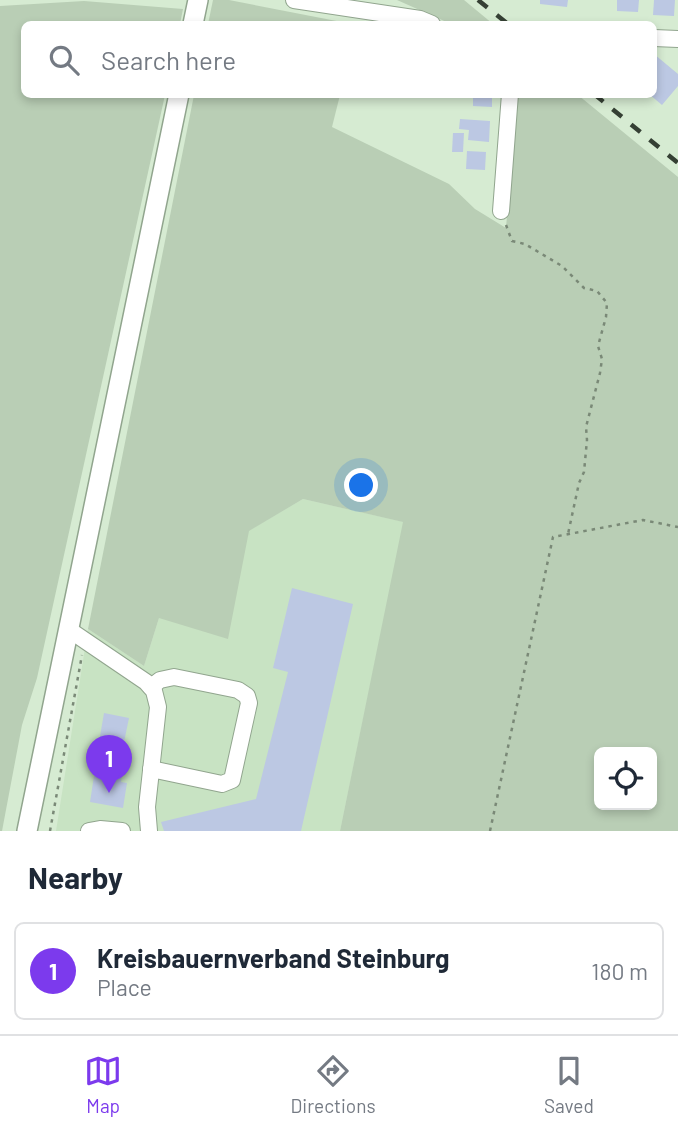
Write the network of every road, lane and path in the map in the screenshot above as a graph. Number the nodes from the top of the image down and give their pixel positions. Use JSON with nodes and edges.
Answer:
{"nodes":[{"id":1,"x":198,"y":0,"type":"edge"},
{"id":2,"x":294,"y":0,"type":"edge"},
{"id":3,"x":194,"y":21,"type":"edge"},
{"id":4,"x":425,"y":21,"type":"edge"},
{"id":5,"x":657,"y":38,"type":"edge"},
{"id":6,"x":678,"y":40,"type":"edge"},
{"id":7,"x":178,"y":98,"type":"edge"},
{"id":8,"x":510,"y":98,"type":"edge"},
{"id":9,"x":501,"y":211,"type":"joint"},
{"id":10,"x":678,"y":527,"type":"edge"},
{"id":11,"x":568,"y":534,"type":"junction"},
{"id":12,"x":68,"y":629,"type":"junction"},
{"id":13,"x":150,"y":687,"type":"junction"},
{"id":14,"x":151,"y":769,"type":"junction"},
{"id":15,"x":27,"y":831,"type":"edge"},
{"id":16,"x":89,"y":831,"type":"edge"},
{"id":17,"x":122,"y":831,"type":"edge"},
{"id":18,"x":149,"y":831,"type":"edge"},
{"id":19,"x":490,"y":831,"type":"edge"}],
"edges":[{"from":1,"to":3,"type":"main road"},
{"from":2,"to":4,"type":"street"},
{"from":5,"to":6,"type":"street"},
{"from":7,"to":12,"type":"main road"},
{"from":8,"to":9,"type":"street"},
{"from":9,"to":11,"type":"path"},
{"from":10,"to":11,"type":"path"},
{"from":11,"to":19,"type":"path"},
{"from":12,"to":13,"type":"street"},
{"from":12,"to":15,"type":"main road"},
{"from":13,"to":14,"type":"street"},
{"from":13,"to":14,"type":"street"},
{"from":14,"to":18,"type":"street"},
{"from":16,"to":17,"type":"street"}]}
